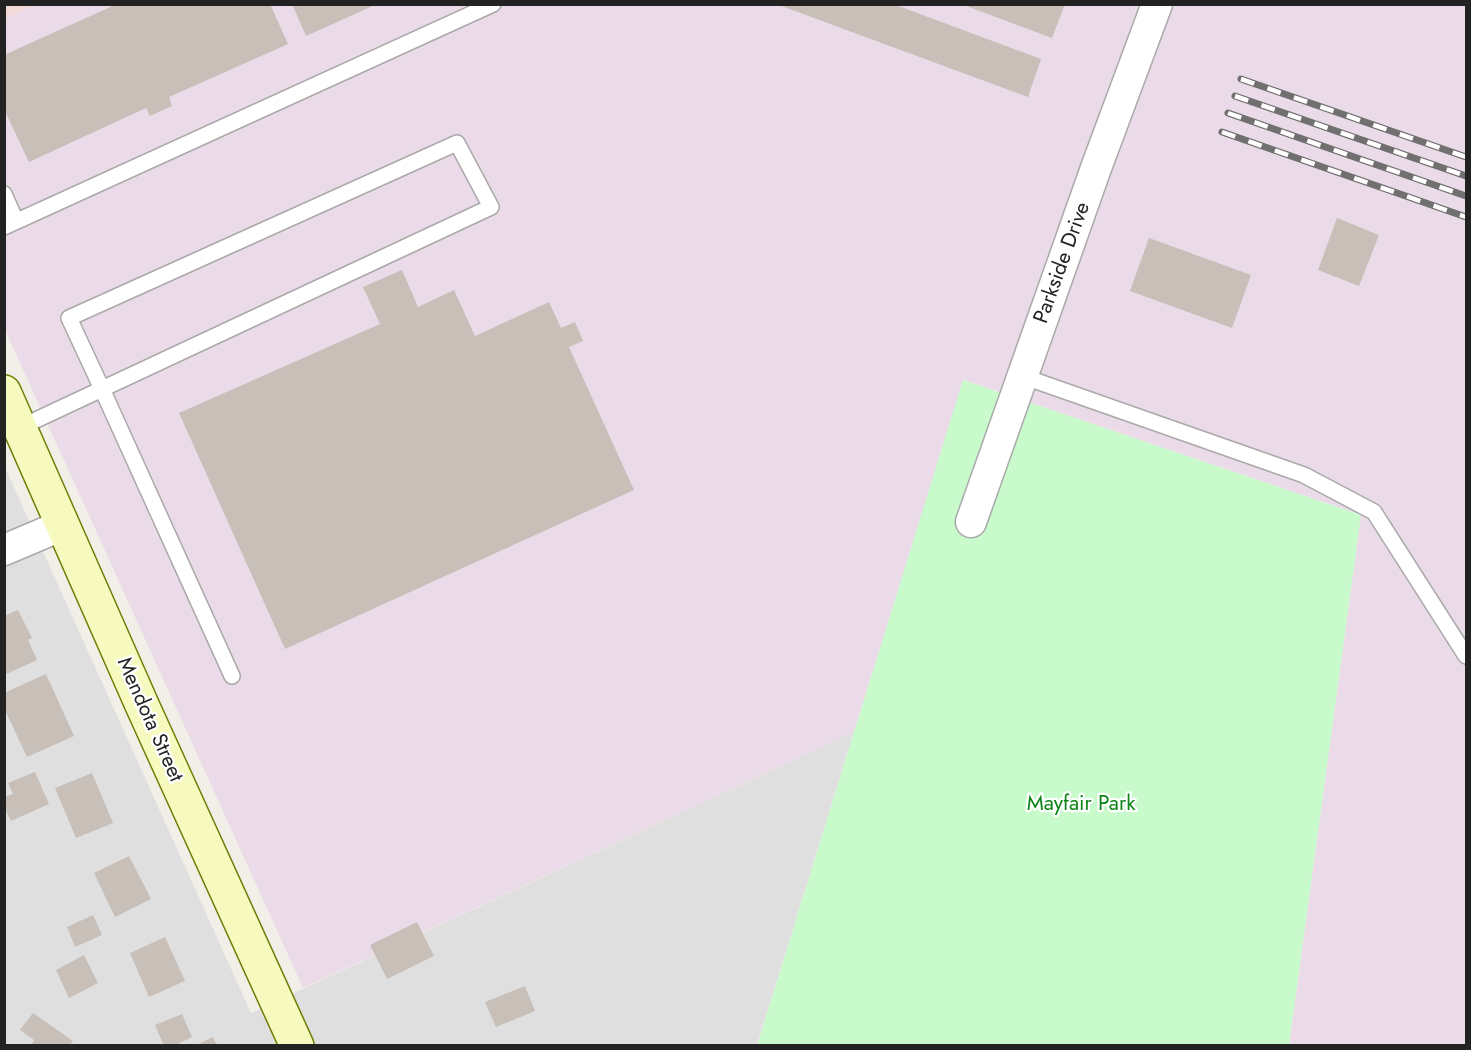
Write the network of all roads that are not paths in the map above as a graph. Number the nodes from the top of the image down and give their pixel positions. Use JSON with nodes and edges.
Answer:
{"nodes":[{"id":1,"x":493,"y":4,"type":"edge"},
{"id":2,"x":1157,"y":4,"type":"edge"},
{"id":3,"x":4,"y":194,"type":"edge"},
{"id":4,"x":10,"y":224,"type":"edge"},
{"id":5,"x":1022,"y":376,"type":"junction"},
{"id":6,"x":102,"y":389,"type":"junction"},
{"id":7,"x":4,"y":392,"type":"edge"},
{"id":8,"x":21,"y":427,"type":"junction"},
{"id":9,"x":971,"y":522,"type":"dead end"},
{"id":10,"x":63,"y":525,"type":"junction"},
{"id":11,"x":4,"y":550,"type":"edge"},
{"id":12,"x":1467,"y":656,"type":"edge"},
{"id":13,"x":232,"y":676,"type":"dead end"},
{"id":14,"x":297,"y":1046,"type":"edge"}],
"edges":[{"from":1,"to":4,"type":"lane"},
{"from":2,"to":5,"type":"street","name":"Parkside Drive"},
{"from":3,"to":4,"type":"lane"},
{"from":5,"to":9,"type":"street","name":"Parkside Drive"},
{"from":5,"to":12,"type":"lane"},
{"from":6,"to":6,"type":"lane"},
{"from":6,"to":8,"type":"lane"},
{"from":6,"to":13,"type":"lane"},
{"from":7,"to":8,"type":"street","name":"Mendota Street"},
{"from":8,"to":10,"type":"street","name":"Mendota Street"},
{"from":10,"to":11,"type":"street"},
{"from":10,"to":14,"type":"street","name":"Mendota Street"}]}
